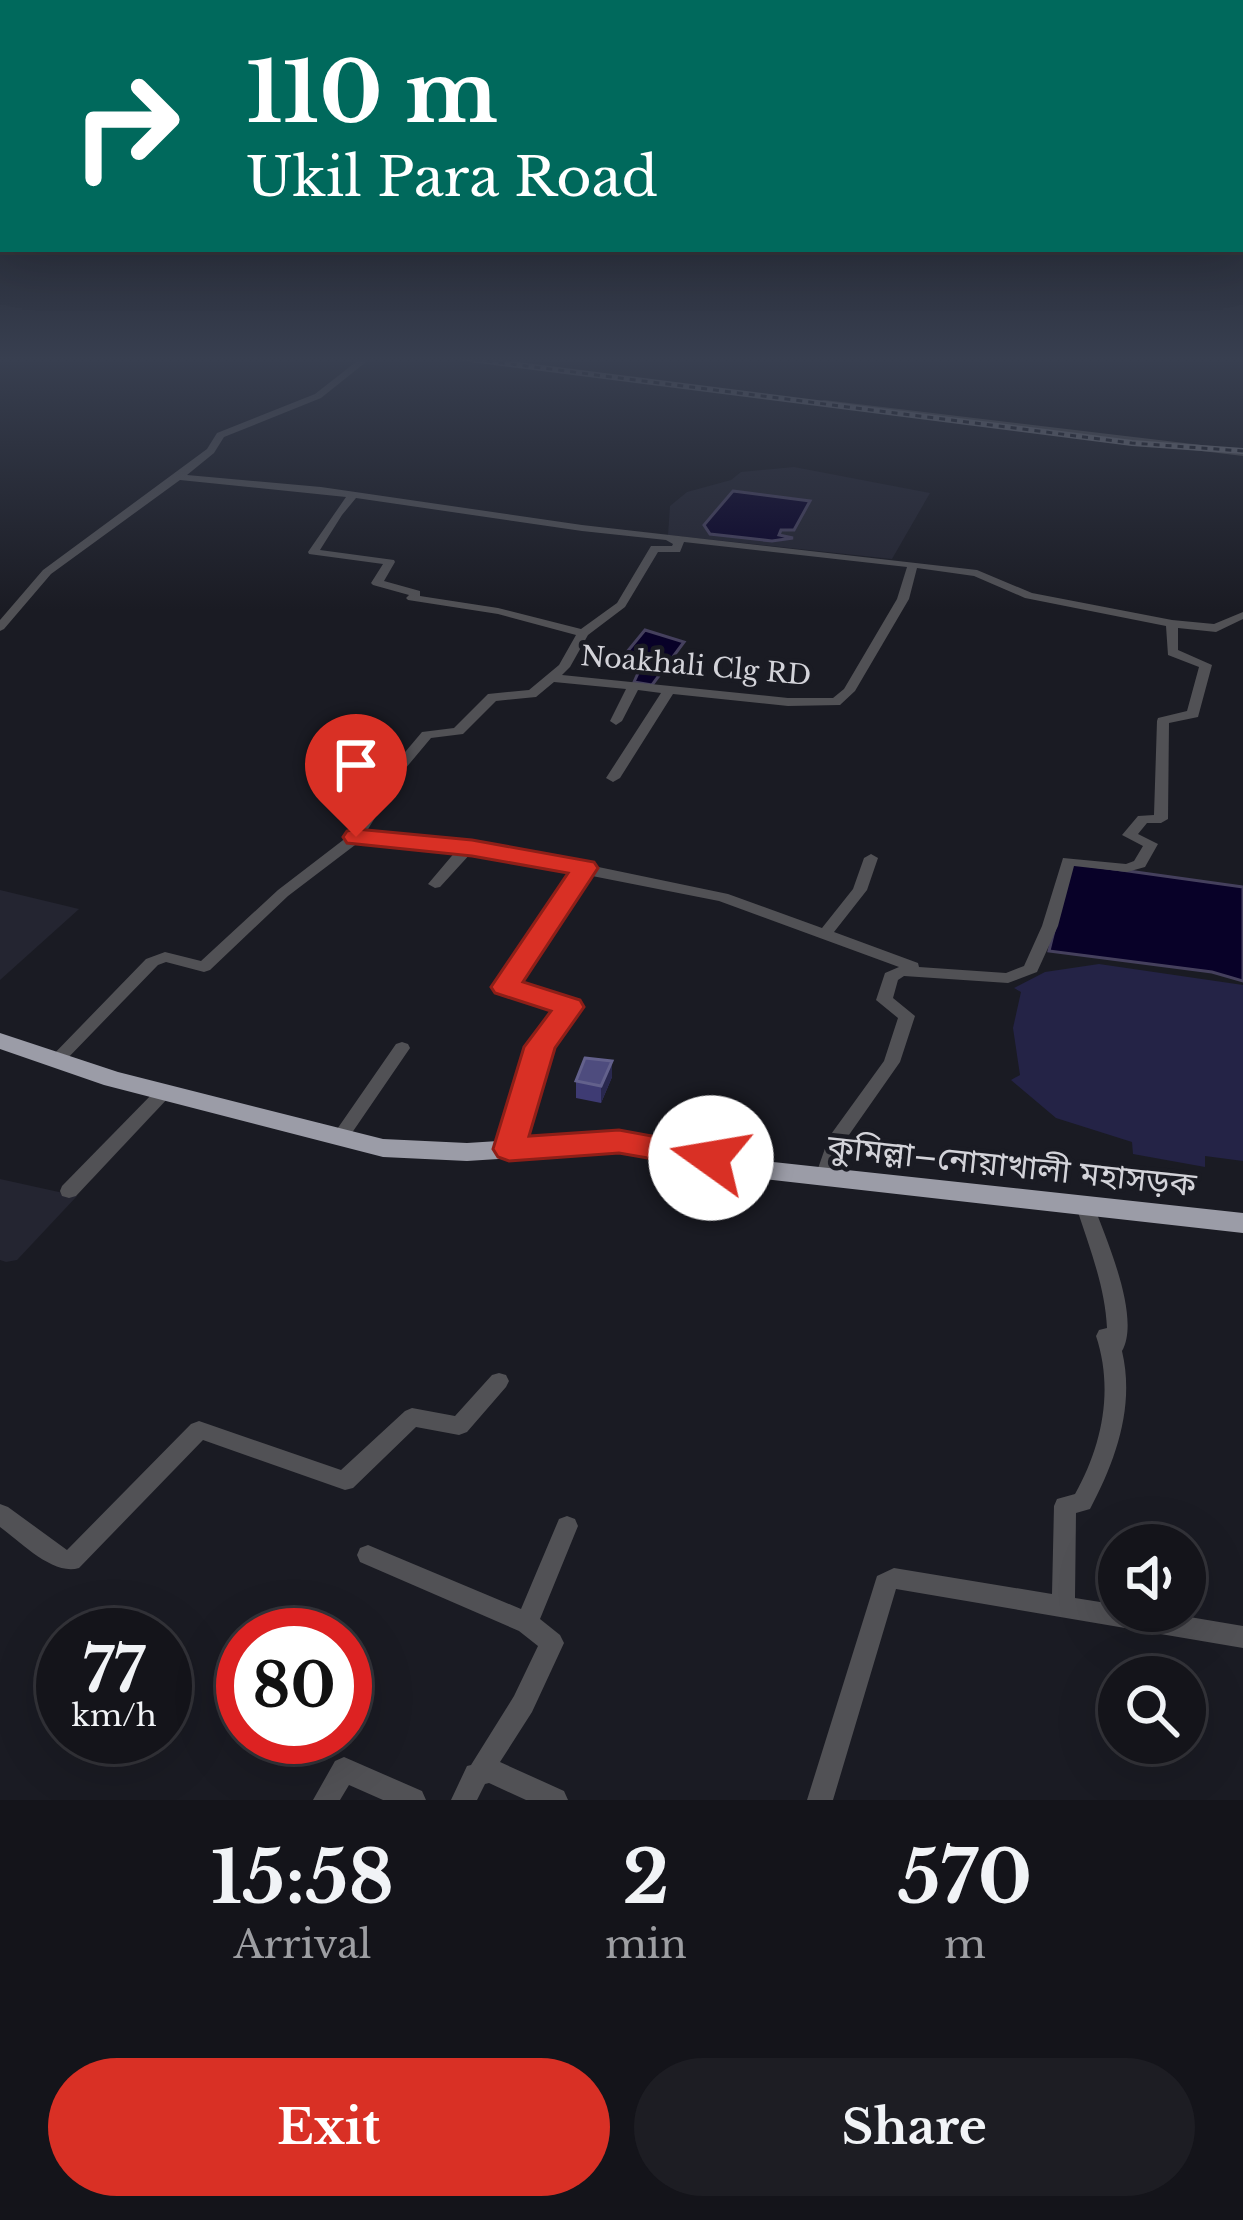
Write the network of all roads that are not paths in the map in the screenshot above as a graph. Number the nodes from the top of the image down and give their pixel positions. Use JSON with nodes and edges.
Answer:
{"nodes":[{"id":1,"x":216,"y":442,"type":"edge"},
{"id":2,"x":1151,"y":442,"type":"edge"},
{"id":3,"x":1243,"y":453,"type":"edge"},
{"id":4,"x":178,"y":477,"type":"junction"},
{"id":5,"x":354,"y":495,"type":"junction"},
{"id":6,"x":650,"y":534,"type":"junction"},
{"id":7,"x":913,"y":565,"type":"junction"},
{"id":8,"x":1243,"y":615,"type":"edge"},
{"id":9,"x":1172,"y":624,"type":"junction"},
{"id":10,"x":0,"y":627,"type":"edge"},
{"id":11,"x":583,"y":633,"type":"junction"},
{"id":12,"x":553,"y":678,"type":"junction"},
{"id":13,"x":634,"y":685,"type":"junction"},
{"id":14,"x":670,"y":689,"type":"junction"},
{"id":15,"x":616,"y":721,"type":"dead end"},
{"id":16,"x":614,"y":778,"type":"dead end"},
{"id":17,"x":356,"y":837,"type":"junction"},
{"id":18,"x":466,"y":848,"type":"junction"},
{"id":19,"x":871,"y":858,"type":"dead end"},
{"id":20,"x":584,"y":868,"type":"junction"},
{"id":21,"x":435,"y":884,"type":"dead end"},
{"id":22,"x":825,"y":934,"type":"junction"},
{"id":23,"x":929,"y":973,"type":"junction"},
{"id":24,"x":0,"y":1041,"type":"edge"},
{"id":25,"x":402,"y":1048,"type":"dead end"},
{"id":26,"x":57,"y":1059,"type":"junction"},
{"id":27,"x":163,"y":1093,"type":"junction"},
{"id":28,"x":339,"y":1139,"type":"junction"},
{"id":29,"x":509,"y":1149,"type":"junction"},
{"id":30,"x":824,"y":1177,"type":"junction"},
{"id":31,"x":69,"y":1190,"type":"dead end"},
{"id":32,"x":1084,"y":1206,"type":"junction"},
{"id":33,"x":1243,"y":1223,"type":"edge"},
{"id":34,"x":499,"y":1381,"type":"dead end"},
{"id":35,"x":0,"y":1514,"type":"edge"},
{"id":36,"x":567,"y":1526,"type":"dead end"},
{"id":37,"x":368,"y":1555,"type":"dead end"},
{"id":38,"x":1063,"y":1607,"type":"junction"},
{"id":39,"x":527,"y":1623,"type":"junction"},
{"id":40,"x":1243,"y":1637,"type":"edge"},
{"id":41,"x":481,"y":1770,"type":"junction"},
{"id":42,"x":326,"y":1800,"type":"edge"},
{"id":43,"x":413,"y":1800,"type":"edge"},
{"id":44,"x":464,"y":1800,"type":"edge"},
{"id":45,"x":555,"y":1800,"type":"edge"},
{"id":46,"x":820,"y":1800,"type":"edge"}],
"edges":[{"from":1,"to":4,"type":"street"},
{"from":2,"to":3,"type":"street"},
{"from":4,"to":5,"type":"street"},
{"from":4,"to":10,"type":"street"},
{"from":5,"to":6,"type":"street"},
{"from":5,"to":11,"type":"street"},
{"from":6,"to":7,"type":"street"},
{"from":6,"to":11,"type":"street"},
{"from":7,"to":9,"type":"street"},
{"from":7,"to":14,"type":"street","name":"Noakhali Clg RD"},
{"from":8,"to":9,"type":"street"},
{"from":9,"to":23,"type":"street"},
{"from":11,"to":12,"type":"street"},
{"from":12,"to":13,"type":"street","name":"Noakhali Clg RD"},
{"from":12,"to":17,"type":"street"},
{"from":13,"to":14,"type":"street","name":"Noakhali Clg RD"},
{"from":13,"to":15,"type":"street"},
{"from":14,"to":16,"type":"street"},
{"from":17,"to":18,"type":"street"},
{"from":17,"to":26,"type":"street"},
{"from":18,"to":20,"type":"street"},
{"from":18,"to":21,"type":"street"},
{"from":19,"to":22,"type":"street"},
{"from":20,"to":22,"type":"street"},
{"from":20,"to":29,"type":"street"},
{"from":22,"to":23,"type":"street"},
{"from":23,"to":30,"type":"street"},
{"from":24,"to":26,"type":"highway","name":"কুমিল্লা–নোয়াখালী মহাসড়ক"},
{"from":25,"to":28,"type":"street"},
{"from":26,"to":27,"type":"highway","name":"কুমিল্লা–নোয়াখালী মহাসড়ক"},
{"from":27,"to":28,"type":"highway","name":"কুমিল্লা–নোয়াখালী মহাসড়ক"},
{"from":27,"to":31,"type":"street"},
{"from":28,"to":29,"type":"highway","name":"কুমিল্লা–নোয়াখালী মহাসড়ক"},
{"from":29,"to":30,"type":"highway","name":"কুমিল্লা–নোয়াখালী মহাসড়ক"},
{"from":30,"to":32,"type":"highway","name":"কুমিল্লা–নোয়াখালী মহাসড়ক"},
{"from":32,"to":33,"type":"highway","name":"কুমিল্লা–নোয়াখালী মহাসড়ক"},
{"from":32,"to":38,"type":"street"},
{"from":34,"to":35,"type":"street"},
{"from":36,"to":39,"type":"street"},
{"from":37,"to":39,"type":"street"},
{"from":38,"to":40,"type":"street"},
{"from":38,"to":46,"type":"street"},
{"from":39,"to":41,"type":"street"},
{"from":41,"to":44,"type":"street"},
{"from":41,"to":45,"type":"street"},
{"from":42,"to":43,"type":"street"}]}
